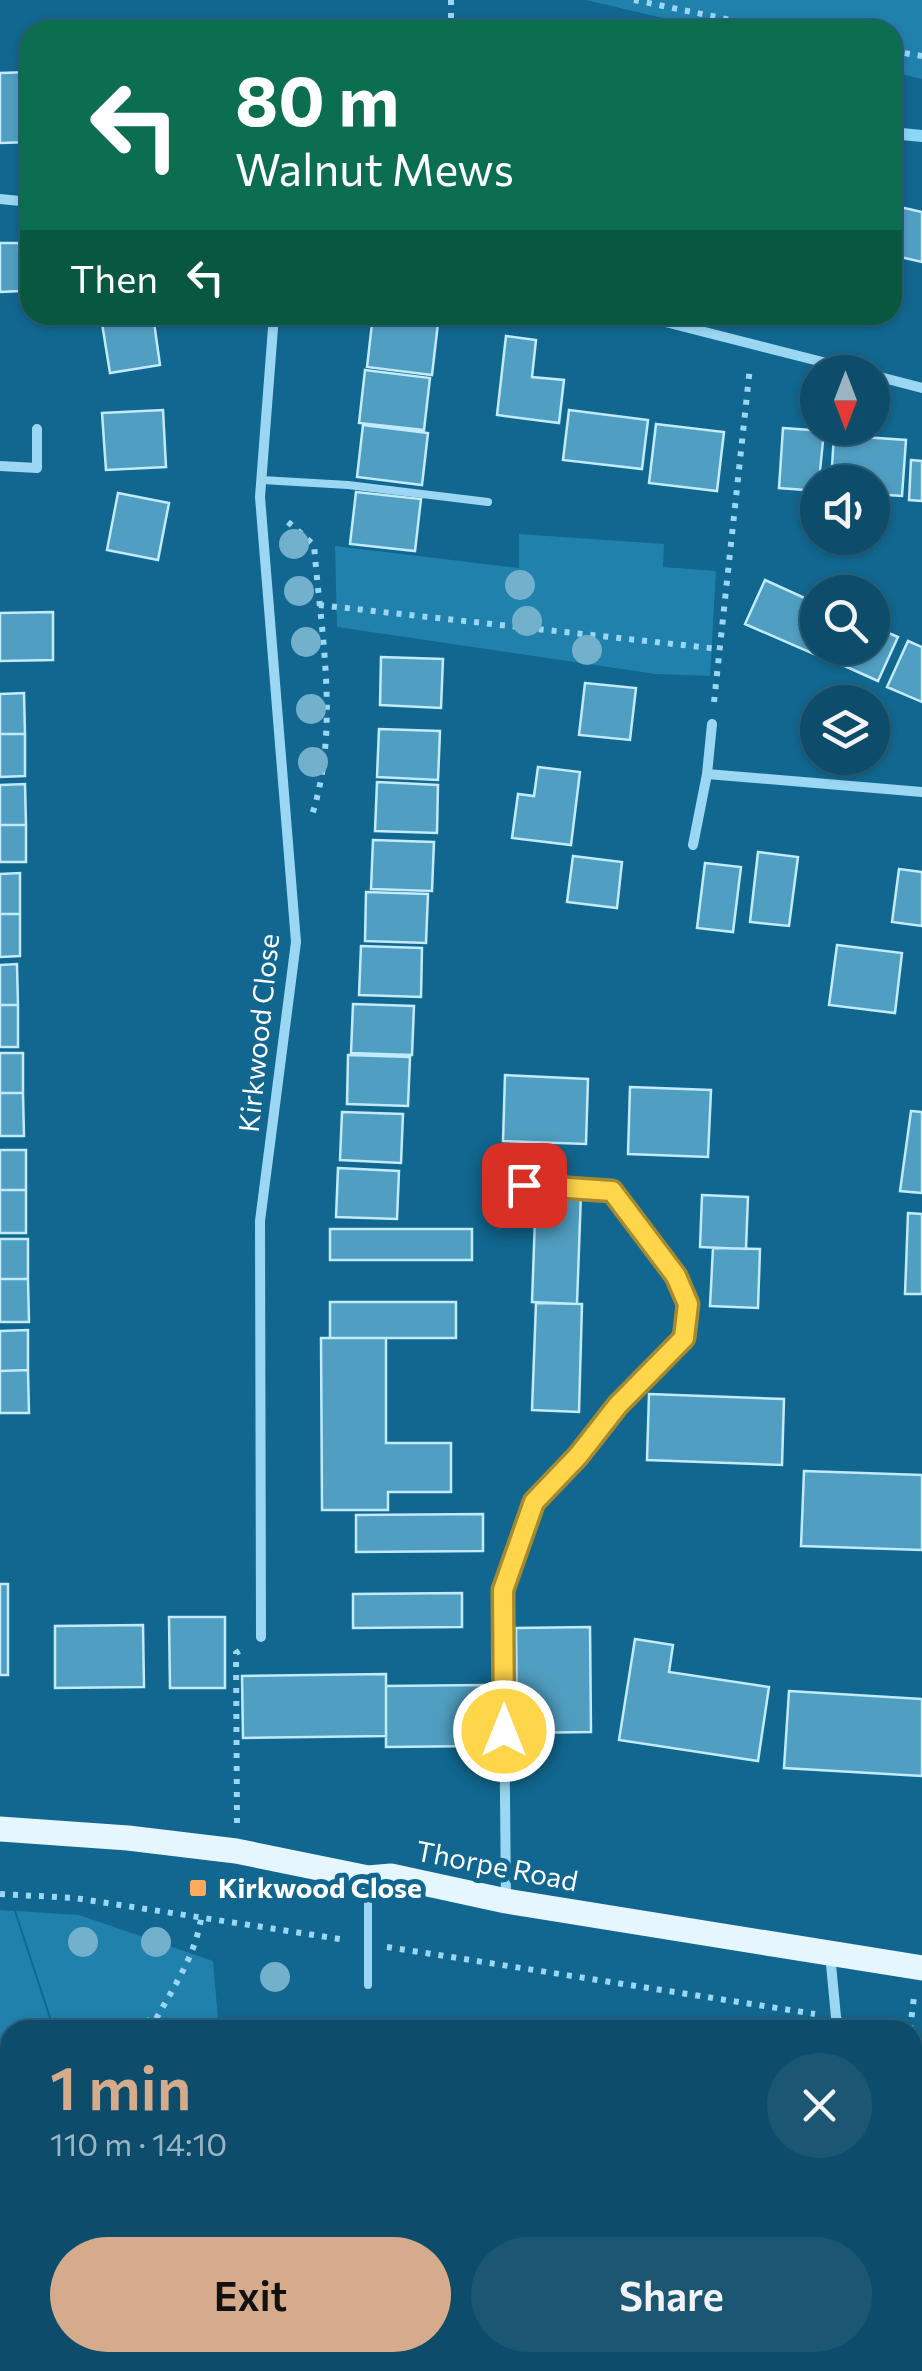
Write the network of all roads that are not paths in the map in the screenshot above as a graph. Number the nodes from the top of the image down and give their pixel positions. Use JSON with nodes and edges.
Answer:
{"nodes":[{"id":1,"x":273,"y":325,"type":"edge"},
{"id":2,"x":677,"y":325,"type":"edge"},
{"id":3,"x":800,"y":356,"type":"edge"},
{"id":4,"x":890,"y":380,"type":"edge"},
{"id":5,"x":922,"y":388,"type":"edge"},
{"id":6,"x":37,"y":428,"type":"dead end"},
{"id":7,"x":0,"y":466,"type":"edge"},
{"id":8,"x":262,"y":480,"type":"junction"},
{"id":9,"x":488,"y":502,"type":"dead end"},
{"id":10,"x":712,"y":724,"type":"road end"},
{"id":11,"x":707,"y":774,"type":"junction"},
{"id":12,"x":922,"y":792,"type":"edge"},
{"id":13,"x":693,"y":845,"type":"dead end"},
{"id":14,"x":524,"y":1185,"type":"dead end"},
{"id":15,"x":261,"y":1638,"type":"road end"},
{"id":16,"x":0,"y":1829,"type":"edge"},
{"id":17,"x":368,"y":1878,"type":"junction"},
{"id":18,"x":506,"y":1901,"type":"junction"},
{"id":19,"x":830,"y":1953,"type":"junction"},
{"id":20,"x":922,"y":1968,"type":"edge"},
{"id":21,"x":368,"y":1985,"type":"dead end"},
{"id":22,"x":837,"y":2020,"type":"edge"}],
"edges":[{"from":1,"to":8,"type":"street","name":"Kirkwood Close"},
{"from":2,"to":3,"type":"street"},
{"from":4,"to":5,"type":"street"},
{"from":6,"to":7,"type":"street"},
{"from":8,"to":9,"type":"lane"},
{"from":8,"to":15,"type":"street","name":"Kirkwood Close"},
{"from":10,"to":11,"type":"street"},
{"from":11,"to":12,"type":"street"},
{"from":11,"to":13,"type":"street"},
{"from":14,"to":18,"type":"street"},
{"from":16,"to":17,"type":"main road","name":"Thorpe Road"},
{"from":17,"to":18,"type":"main road","name":"Thorpe Road"},
{"from":17,"to":21,"type":"lane"},
{"from":18,"to":19,"type":"main road","name":"Thorpe Road"},
{"from":19,"to":20,"type":"main road","name":"Thorpe Road"},
{"from":19,"to":22,"type":"street"}]}
